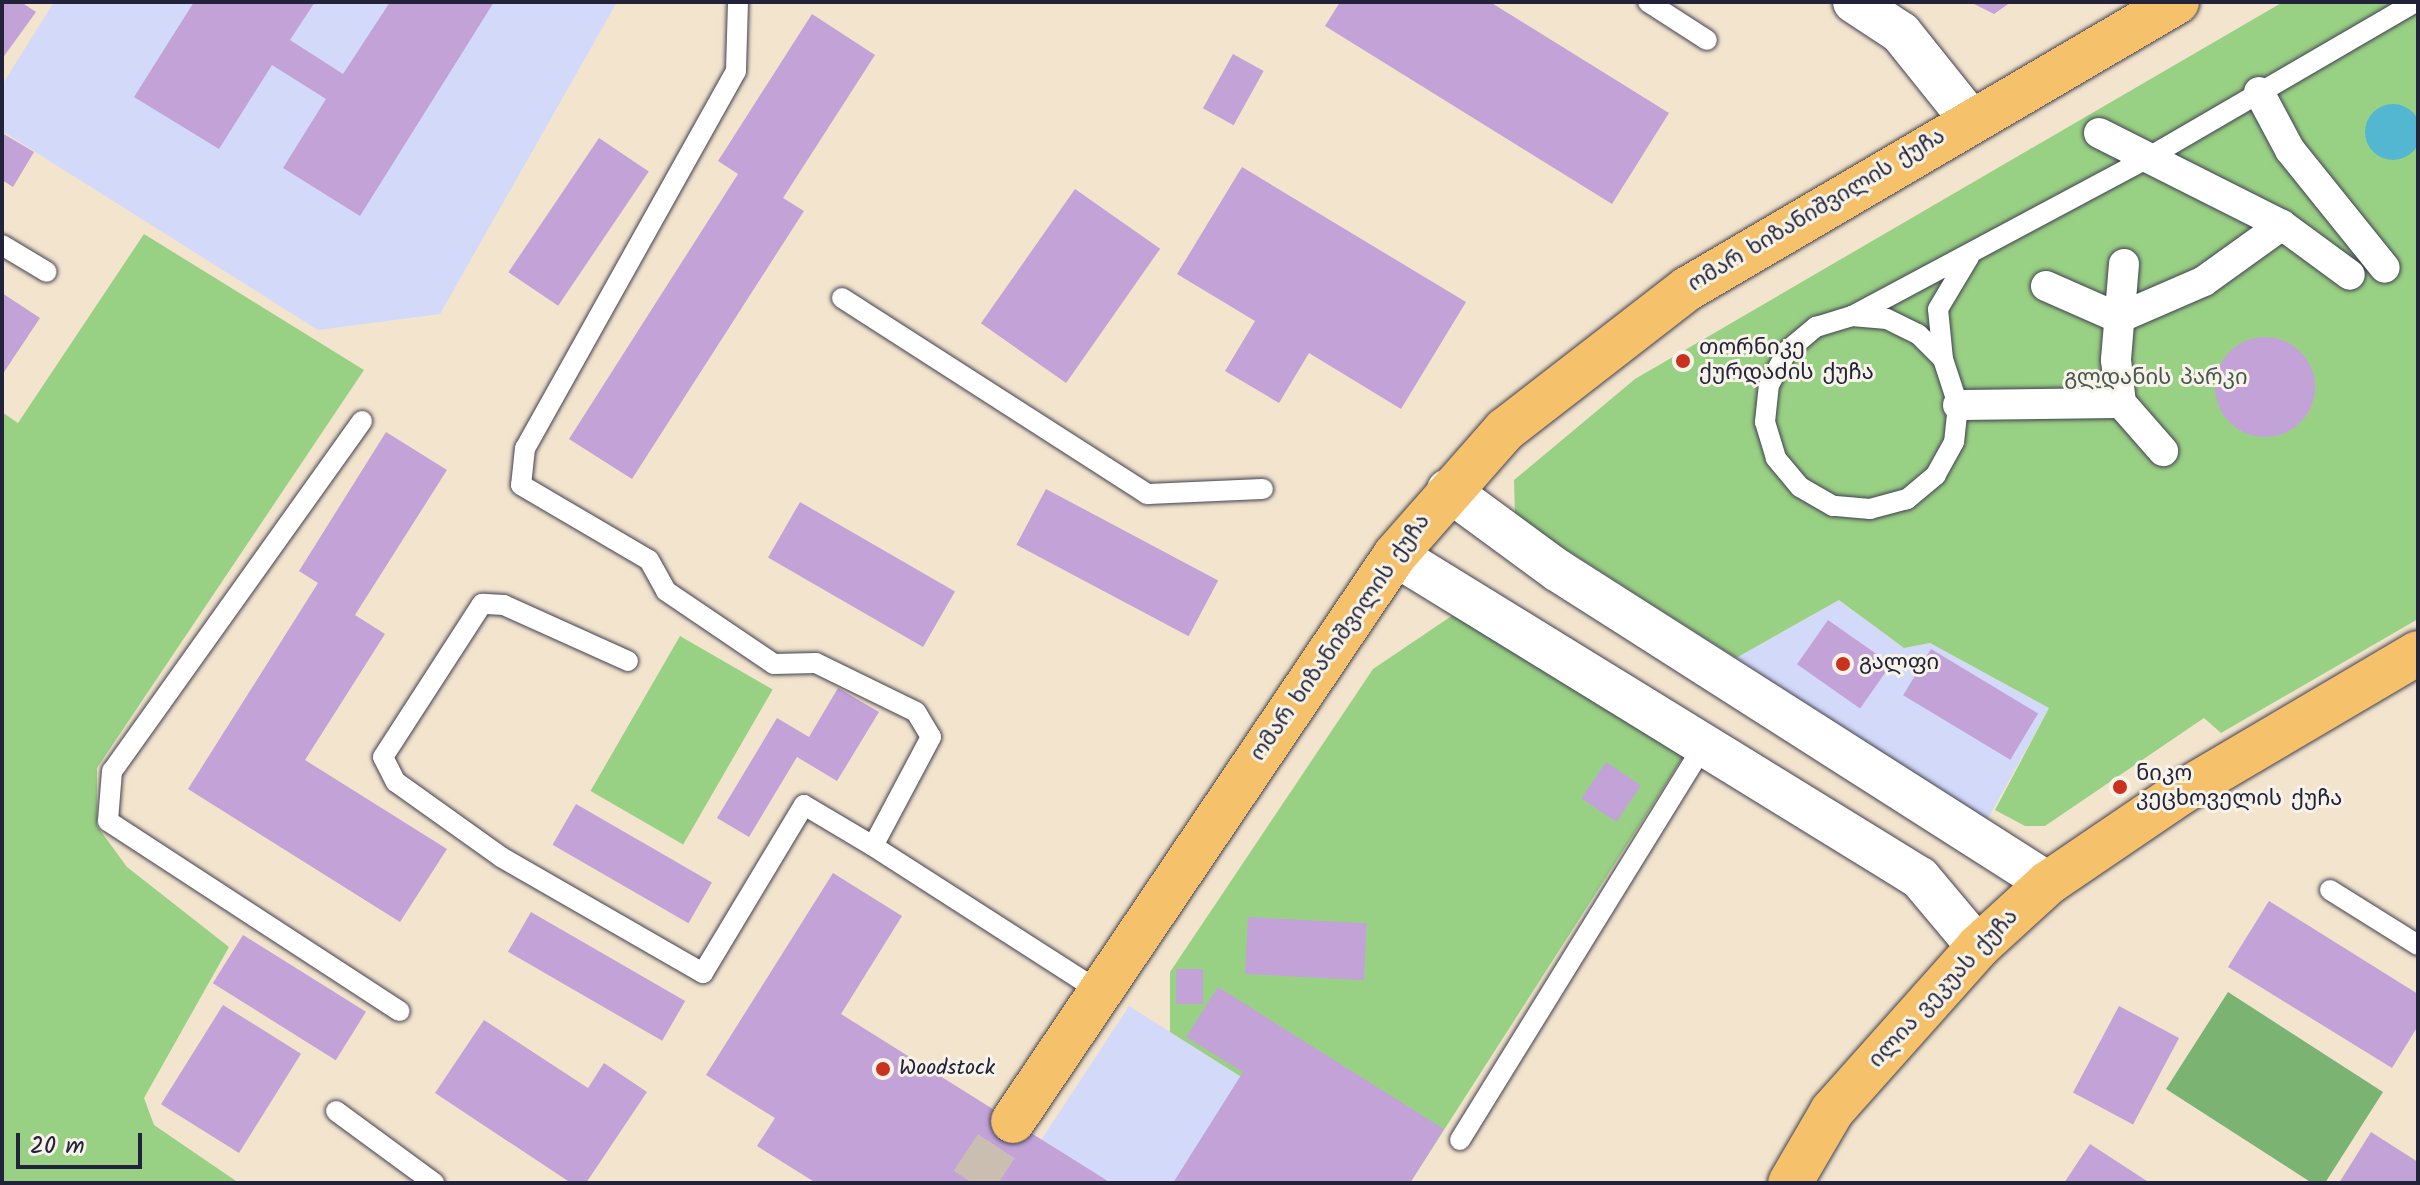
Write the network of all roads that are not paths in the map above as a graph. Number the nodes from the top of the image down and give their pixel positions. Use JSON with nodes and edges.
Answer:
{"nodes":[{"id":1,"x":738,"y":2,"type":"edge"},
{"id":2,"x":1648,"y":2,"type":"edge"},
{"id":3,"x":1854,"y":2,"type":"edge"},
{"id":4,"x":2177,"y":2,"type":"edge"},
{"id":5,"x":2416,"y":2,"type":"edge"},
{"id":6,"x":2394,"y":17,"type":"junction"},
{"id":7,"x":2418,"y":21,"type":"edge"},
{"id":8,"x":1707,"y":40,"type":"dead end"},
{"id":9,"x":2259,"y":92,"type":"junction"},
{"id":10,"x":1970,"y":119,"type":"junction"},
{"id":11,"x":2099,"y":133,"type":"dead end"},
{"id":12,"x":2144,"y":160,"type":"junction"},
{"id":13,"x":2282,"y":225,"type":"junction"},
{"id":14,"x":2,"y":245,"type":"edge"},
{"id":15,"x":1981,"y":247,"type":"junction"},
{"id":16,"x":2124,"y":264,"type":"dead end"},
{"id":17,"x":2385,"y":268,"type":"dead end"},
{"id":18,"x":47,"y":272,"type":"dead end"},
{"id":19,"x":2350,"y":275,"type":"dead end"},
{"id":20,"x":2046,"y":286,"type":"dead end"},
{"id":21,"x":842,"y":298,"type":"dead end"},
{"id":22,"x":1852,"y":316,"type":"junction"},
{"id":23,"x":2119,"y":318,"type":"junction"},
{"id":24,"x":1943,"y":359,"type":"junction"},
{"id":25,"x":2121,"y":403,"type":"junction"},
{"id":26,"x":1958,"y":405,"type":"junction"},
{"id":27,"x":362,"y":421,"type":"dead end"},
{"id":28,"x":2163,"y":451,"type":"dead end"},
{"id":29,"x":1263,"y":489,"type":"dead end"},
{"id":30,"x":1448,"y":490,"type":"junction"},
{"id":31,"x":1395,"y":555,"type":"junction"},
{"id":32,"x":2416,"y":658,"type":"edge"},
{"id":33,"x":628,"y":661,"type":"dead end"},
{"id":34,"x":1705,"y":743,"type":"junction"},
{"id":35,"x":873,"y":846,"type":"junction"},
{"id":36,"x":2048,"y":883,"type":"junction"},
{"id":37,"x":2330,"y":890,"type":"dead end"},
{"id":38,"x":2418,"y":945,"type":"edge"},
{"id":39,"x":1978,"y":947,"type":"junction"},
{"id":40,"x":1099,"y":991,"type":"junction"},
{"id":41,"x":399,"y":1011,"type":"dead end"},
{"id":42,"x":336,"y":1111,"type":"dead end"},
{"id":43,"x":1013,"y":1121,"type":"tunnel mouth"},
{"id":44,"x":1460,"y":1140,"type":"dead end"},
{"id":45,"x":434,"y":1183,"type":"edge"},
{"id":46,"x":1790,"y":1183,"type":"edge"}],
"edges":[{"from":1,"to":35,"type":"lane"},
{"from":2,"to":8,"type":"lane"},
{"from":3,"to":10,"type":"street"},
{"from":4,"to":10,"type":"main road","name":"ომარ ხიზანიშვილის ქუჩა"},
{"from":5,"to":6,"type":"lane"},
{"from":6,"to":7,"type":"lane"},
{"from":6,"to":9,"type":"lane"},
{"from":9,"to":12,"type":"lane"},
{"from":9,"to":17,"type":"street"},
{"from":10,"to":30,"type":"main road","name":"ომარ ხიზანიშვილის ქუჩა"},
{"from":11,"to":12,"type":"street"},
{"from":12,"to":13,"type":"street"},
{"from":12,"to":15,"type":"lane"},
{"from":13,"to":19,"type":"street"},
{"from":13,"to":23,"type":"street"},
{"from":14,"to":18,"type":"lane"},
{"from":15,"to":22,"type":"lane"},
{"from":15,"to":24,"type":"lane"},
{"from":16,"to":23,"type":"street"},
{"from":20,"to":23,"type":"street"},
{"from":21,"to":29,"type":"lane"},
{"from":22,"to":24,"type":"lane"},
{"from":22,"to":26,"type":"lane"},
{"from":23,"to":25,"type":"street"},
{"from":24,"to":26,"type":"lane"},
{"from":25,"to":26,"type":"street"},
{"from":25,"to":28,"type":"street"},
{"from":27,"to":41,"type":"lane"},
{"from":30,"to":31,"type":"main road","name":"ომარ ხიზანიშვილის ქუჩა"},
{"from":30,"to":36,"type":"street"},
{"from":31,"to":34,"type":"street"},
{"from":31,"to":40,"type":"main road","name":"ომარ ხიზანიშვილის ქუჩა"},
{"from":32,"to":36,"type":"main road","name":"ილია ვეკუას ქუჩა"},
{"from":33,"to":35,"type":"lane"},
{"from":34,"to":39,"type":"street"},
{"from":34,"to":44,"type":"lane"},
{"from":35,"to":40,"type":"lane"},
{"from":36,"to":39,"type":"main road","name":"ილია ვეკუას ქუჩა"},
{"from":37,"to":38,"type":"lane"},
{"from":39,"to":46,"type":"main road","name":"ილია ვეკუას ქუჩა"},
{"from":40,"to":43,"type":"main road","name":"ომარ ხიზანიშვილის ქუჩა"},
{"from":42,"to":45,"type":"lane"}]}
